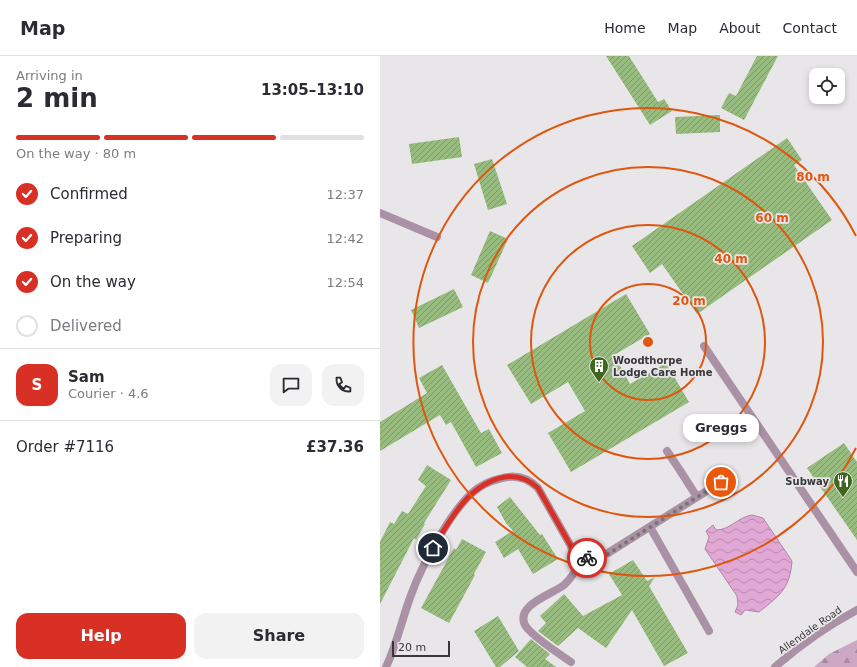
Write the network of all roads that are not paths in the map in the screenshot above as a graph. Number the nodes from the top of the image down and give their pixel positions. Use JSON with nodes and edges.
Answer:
{"nodes":[{"id":1,"x":380,"y":213,"type":"edge"},
{"id":2,"x":437,"y":237,"type":"dead end"},
{"id":3,"x":704,"y":346,"type":"dead end"},
{"id":4,"x":667,"y":450,"type":"dead end"},
{"id":5,"x":721,"y":482,"type":"dead end"},
{"id":6,"x":697,"y":497,"type":"junction"},
{"id":7,"x":650,"y":527,"type":"junction"},
{"id":8,"x":582,"y":556,"type":"junction"},
{"id":9,"x":857,"y":572,"type":"edge"},
{"id":10,"x":857,"y":610,"type":"edge"},
{"id":11,"x":709,"y":631,"type":"dead end"},
{"id":12,"x":571,"y":662,"type":"dead end"},
{"id":13,"x":386,"y":667,"type":"edge"},
{"id":14,"x":775,"y":667,"type":"edge"}],
"edges":[{"from":1,"to":2,"type":"street"},
{"from":3,"to":9,"type":"street"},
{"from":4,"to":6,"type":"street"},
{"from":5,"to":6,"type":"street"},
{"from":6,"to":7,"type":"street"},
{"from":7,"to":8,"type":"street"},
{"from":7,"to":11,"type":"street"},
{"from":8,"to":12,"type":"street"},
{"from":8,"to":13,"type":"street"},
{"from":10,"to":14,"type":"street","name":"Allendale Road"}]}
